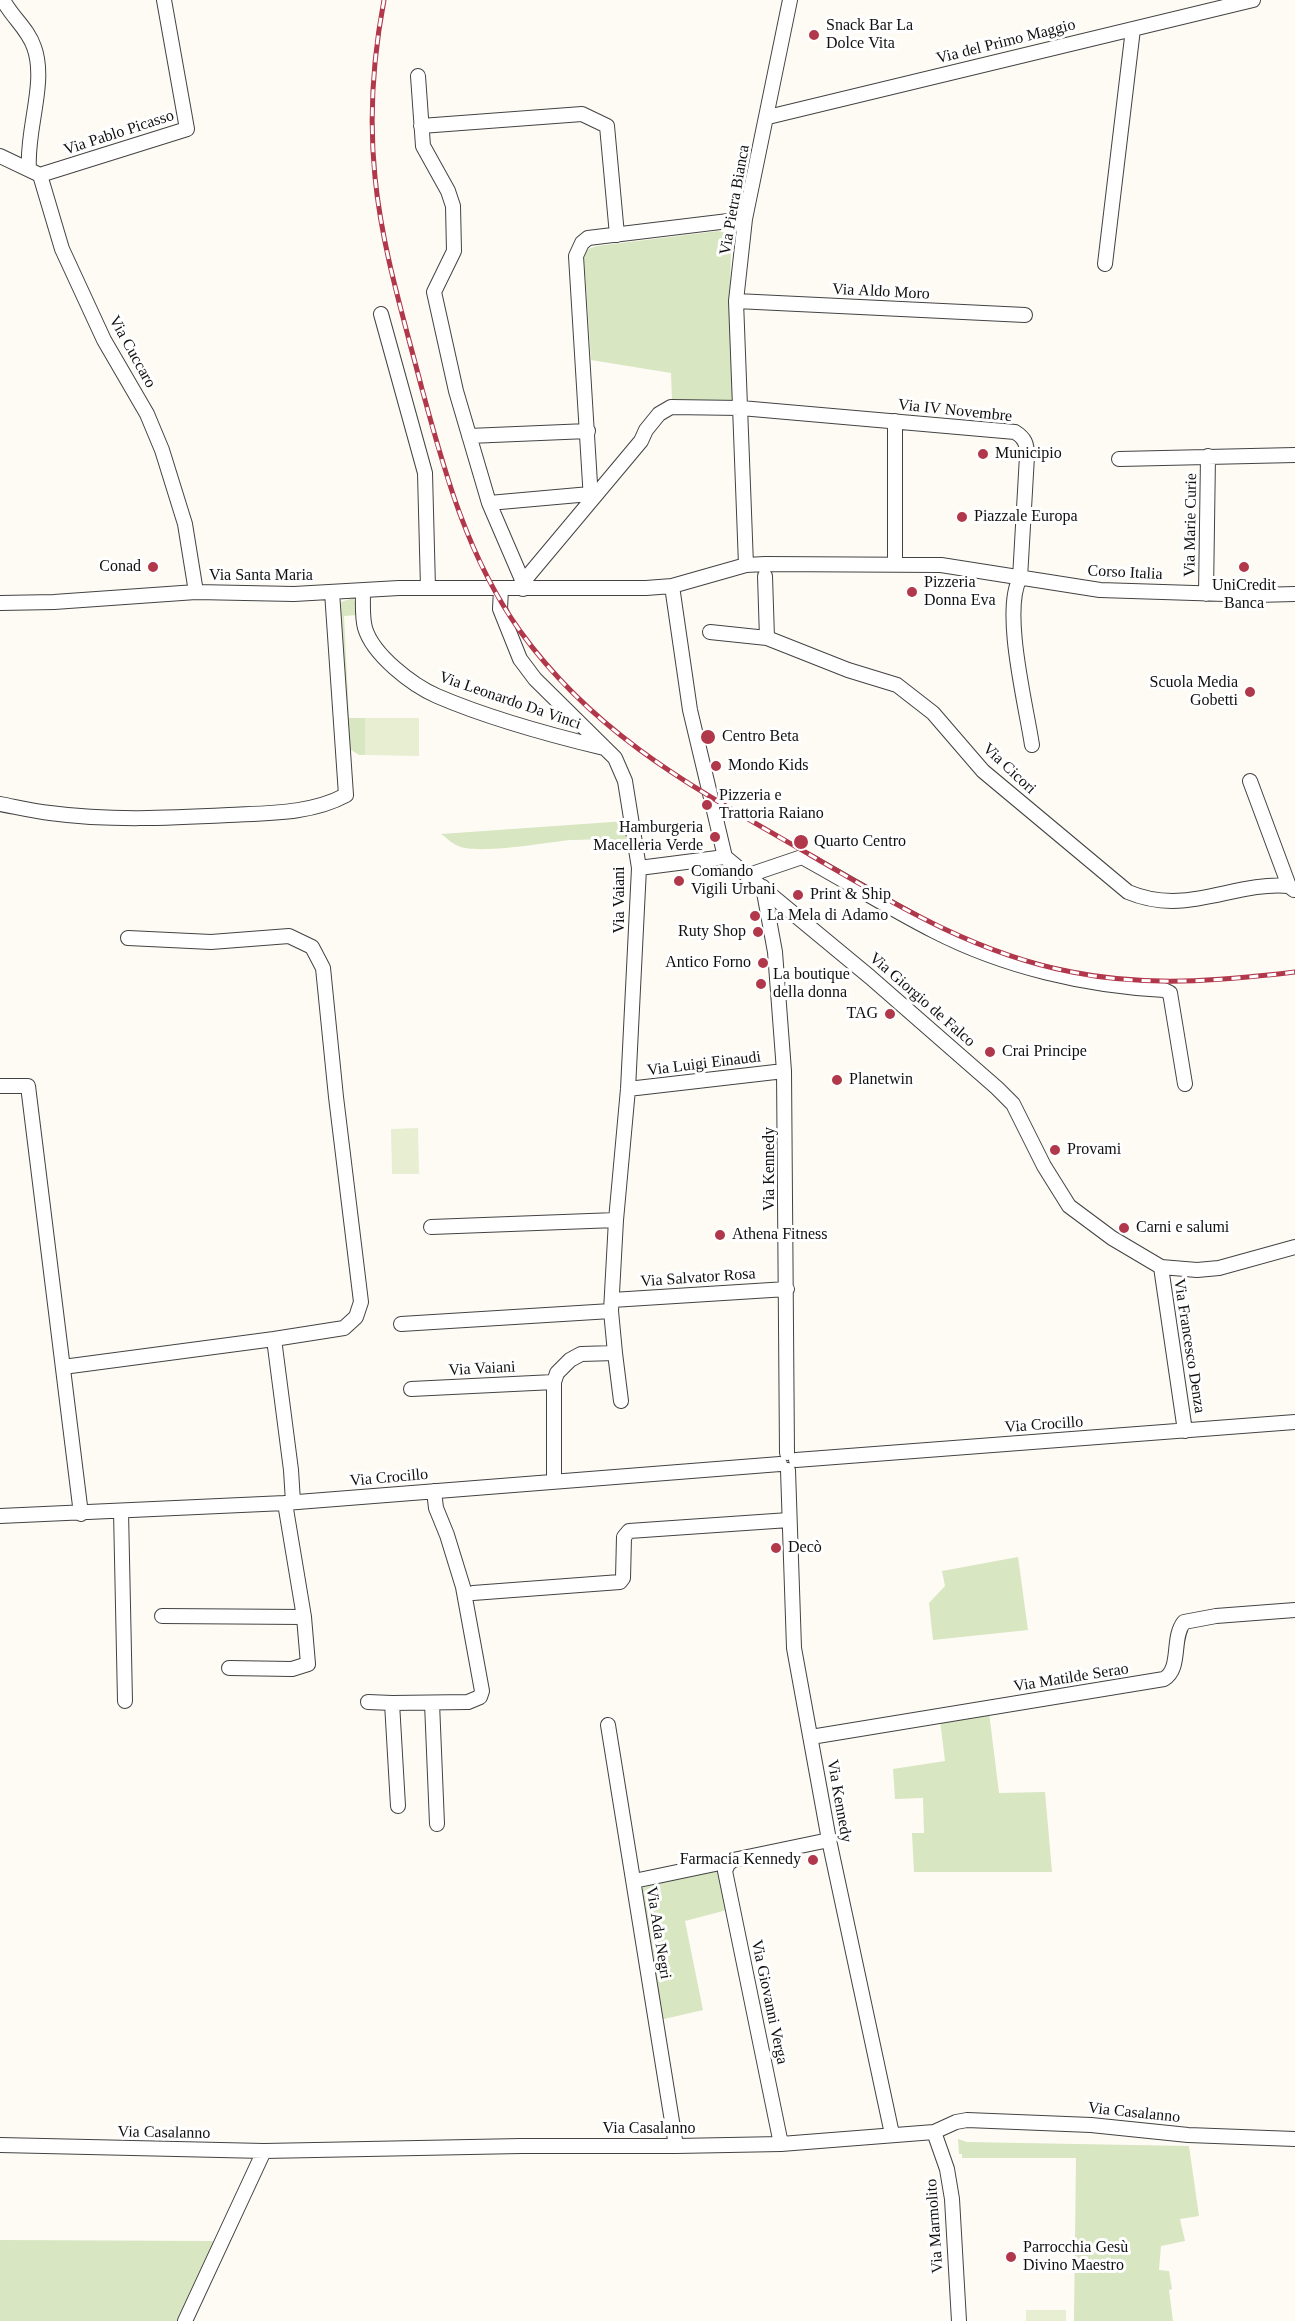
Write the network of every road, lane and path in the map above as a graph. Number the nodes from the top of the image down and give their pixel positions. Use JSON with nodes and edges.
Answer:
{"nodes":[{"id":1,"x":3,"y":0,"type":"edge"},
{"id":2,"x":164,"y":0,"type":"edge"},
{"id":3,"x":783,"y":0,"type":"edge"},
{"id":4,"x":790,"y":0,"type":"edge"},
{"id":5,"x":1253,"y":0,"type":"edge"},
{"id":6,"x":1133,"y":29,"type":"junction"},
{"id":7,"x":784,"y":34,"type":"junction"},
{"id":8,"x":418,"y":76,"type":"dead end"},
{"id":9,"x":768,"y":117,"type":"junction"},
{"id":10,"x":422,"y":126,"type":"junction"},
{"id":11,"x":0,"y":156,"type":"edge"},
{"id":12,"x":34,"y":172,"type":"junction"},
{"id":13,"x":745,"y":219,"type":"junction"},
{"id":14,"x":617,"y":235,"type":"junction"},
{"id":15,"x":1105,"y":264,"type":"dead end"},
{"id":16,"x":736,"y":301,"type":"junction"},
{"id":17,"x":381,"y":314,"type":"dead end"},
{"id":18,"x":1025,"y":315,"type":"dead end"},
{"id":19,"x":741,"y":408,"type":"junction"},
{"id":20,"x":895,"y":421,"type":"junction"},
{"id":21,"x":588,"y":431,"type":"junction"},
{"id":22,"x":468,"y":436,"type":"junction"},
{"id":23,"x":1295,"y":455,"type":"edge"},
{"id":24,"x":1208,"y":456,"type":"junction"},
{"id":25,"x":1119,"y":459,"type":"dead end"},
{"id":26,"x":591,"y":497,"type":"junction"},
{"id":27,"x":489,"y":503,"type":"junction"},
{"id":28,"x":896,"y":563,"type":"junction"},
{"id":29,"x":746,"y":565,"type":"junction"},
{"id":30,"x":765,"y":576,"type":"dead end"},
{"id":31,"x":1020,"y":578,"type":"junction"},
{"id":32,"x":523,"y":586,"type":"junction"},
{"id":33,"x":672,"y":586,"type":"junction"},
{"id":34,"x":428,"y":588,"type":"junction"},
{"id":35,"x":501,"y":589,"type":"junction"},
{"id":36,"x":363,"y":591,"type":"junction"},
{"id":37,"x":196,"y":592,"type":"junction"},
{"id":38,"x":332,"y":592,"type":"junction"},
{"id":39,"x":1206,"y":594,"type":"junction"},
{"id":40,"x":1295,"y":594,"type":"edge"},
{"id":41,"x":1,"y":599,"type":"edge"},
{"id":42,"x":711,"y":632,"type":"dead end"},
{"id":43,"x":767,"y":638,"type":"junction"},
{"id":44,"x":1032,"y":745,"type":"dead end"},
{"id":45,"x":606,"y":749,"type":"junction"},
{"id":46,"x":1250,"y":781,"type":"dead end"},
{"id":47,"x":0,"y":804,"type":"edge"},
{"id":48,"x":725,"y":857,"type":"junction"},
{"id":49,"x":639,"y":868,"type":"junction"},
{"id":50,"x":749,"y":875,"type":"junction"},
{"id":51,"x":763,"y":887,"type":"junction"},
{"id":52,"x":1292,"y":889,"type":"edge"},
{"id":53,"x":128,"y":938,"type":"dead end"},
{"id":54,"x":784,"y":1071,"type":"junction"},
{"id":55,"x":1185,"y":1084,"type":"dead end"},
{"id":56,"x":0,"y":1086,"type":"edge"},
{"id":57,"x":628,"y":1089,"type":"junction"},
{"id":58,"x":616,"y":1220,"type":"junction"},
{"id":59,"x":431,"y":1227,"type":"dead end"},
{"id":60,"x":1295,"y":1247,"type":"edge"},
{"id":61,"x":1161,"y":1267,"type":"junction"},
{"id":62,"x":787,"y":1289,"type":"junction"},
{"id":63,"x":612,"y":1306,"type":"junction"},
{"id":64,"x":401,"y":1324,"type":"dead end"},
{"id":65,"x":274,"y":1339,"type":"junction"},
{"id":66,"x":615,"y":1353,"type":"junction"},
{"id":67,"x":63,"y":1367,"type":"junction"},
{"id":68,"x":554,"y":1382,"type":"junction"},
{"id":69,"x":411,"y":1389,"type":"dead end"},
{"id":70,"x":621,"y":1401,"type":"dead end"},
{"id":71,"x":1295,"y":1422,"type":"edge"},
{"id":72,"x":1185,"y":1431,"type":"junction"},
{"id":73,"x":788,"y":1462,"type":"junction"},
{"id":74,"x":554,"y":1481,"type":"junction"},
{"id":75,"x":434,"y":1491,"type":"junction"},
{"id":76,"x":289,"y":1503,"type":"junction"},
{"id":77,"x":121,"y":1511,"type":"junction"},
{"id":78,"x":81,"y":1514,"type":"junction"},
{"id":79,"x":0,"y":1516,"type":"edge"},
{"id":80,"x":789,"y":1520,"type":"junction"},
{"id":81,"x":473,"y":1593,"type":"dead end"},
{"id":82,"x":1295,"y":1610,"type":"edge"},
{"id":83,"x":162,"y":1616,"type":"dead end"},
{"id":84,"x":304,"y":1617,"type":"junction"},
{"id":85,"x":229,"y":1668,"type":"dead end"},
{"id":86,"x":125,"y":1701,"type":"dead end"},
{"id":87,"x":368,"y":1702,"type":"dead end"},
{"id":88,"x":392,"y":1703,"type":"junction"},
{"id":89,"x":432,"y":1703,"type":"junction"},
{"id":90,"x":608,"y":1725,"type":"dead end"},
{"id":91,"x":811,"y":1737,"type":"junction"},
{"id":92,"x":398,"y":1806,"type":"dead end"},
{"id":93,"x":437,"y":1824,"type":"dead end"},
{"id":94,"x":829,"y":1840,"type":"junction"},
{"id":95,"x":728,"y":1865,"type":"junction"},
{"id":96,"x":634,"y":1881,"type":"junction"},
{"id":97,"x":934,"y":2132,"type":"junction"},
{"id":98,"x":892,"y":2134,"type":"junction"},
{"id":99,"x":1295,"y":2139,"type":"edge"},
{"id":100,"x":781,"y":2144,"type":"junction"},
{"id":101,"x":0,"y":2145,"type":"edge"},
{"id":102,"x":676,"y":2146,"type":"junction"},
{"id":103,"x":264,"y":2151,"type":"junction"},
{"id":104,"x":185,"y":2321,"type":"edge"},
{"id":105,"x":959,"y":2321,"type":"edge"}],
"edges":[{"from":1,"to":12,"type":"street","name":"Via Cuccaro"},
{"from":2,"to":12,"type":"street","name":"Via Pablo Picasso"},
{"from":3,"to":7,"type":"street"},
{"from":4,"to":7,"type":"street","name":"Via Pietra Bianca"},
{"from":5,"to":6,"type":"street","name":"Via del Primo Maggio"},
{"from":6,"to":9,"type":"street","name":"Via del Primo Maggio"},
{"from":6,"to":15,"type":"street"},
{"from":7,"to":9,"type":"street","name":"Via Pietra Bianca"},
{"from":8,"to":10,"type":"street"},
{"from":9,"to":13,"type":"street","name":"Via Pietra Bianca"},
{"from":10,"to":14,"type":"street"},
{"from":10,"to":22,"type":"street"},
{"from":11,"to":12,"type":"street"},
{"from":12,"to":37,"type":"street","name":"Via Cuccaro"},
{"from":13,"to":14,"type":"street"},
{"from":13,"to":16,"type":"street","name":"Via Pietra Bianca"},
{"from":14,"to":21,"type":"street"},
{"from":16,"to":18,"type":"street","name":"Via Aldo Moro"},
{"from":16,"to":19,"type":"street","name":"Via Pietra Bianca"},
{"from":17,"to":34,"type":"street"},
{"from":19,"to":20,"type":"street","name":"Via IV Novembre"},
{"from":19,"to":26,"type":"street","name":"Via IV Novembre"},
{"from":19,"to":29,"type":"street","name":"Via Pietra Bianca"},
{"from":20,"to":28,"type":"street"},
{"from":20,"to":31,"type":"street","name":"Via IV Novembre"},
{"from":21,"to":22,"type":"street"},
{"from":21,"to":26,"type":"street"},
{"from":22,"to":27,"type":"street"},
{"from":23,"to":24,"type":"street"},
{"from":24,"to":25,"type":"street"},
{"from":24,"to":39,"type":"street","name":"Via Marie Curie"},
{"from":26,"to":27,"type":"street"},
{"from":26,"to":32,"type":"street"},
{"from":27,"to":32,"type":"street"},
{"from":28,"to":29,"type":"street","name":"Corso Italia"},
{"from":28,"to":31,"type":"street","name":"Corso Italia"},
{"from":29,"to":33,"type":"street","name":"Via Santa Maria"},
{"from":30,"to":43,"type":"street"},
{"from":31,"to":39,"type":"street","name":"Corso Italia"},
{"from":31,"to":44,"type":"street"},
{"from":32,"to":33,"type":"street","name":"Via Santa Maria"},
{"from":32,"to":35,"type":"street","name":"Via Santa Maria"},
{"from":33,"to":48,"type":"street"},
{"from":34,"to":35,"type":"street","name":"Via Santa Maria"},
{"from":34,"to":36,"type":"street","name":"Via Santa Maria"},
{"from":35,"to":45,"type":"street","name":"Via Vaiani"},
{"from":36,"to":38,"type":"street","name":"Via Santa Maria"},
{"from":36,"to":45,"type":"street","name":"Via Leonardo Da Vinci"},
{"from":37,"to":38,"type":"street","name":"Via Santa Maria"},
{"from":37,"to":41,"type":"street","name":"Via Santa Maria"},
{"from":38,"to":47,"type":"street"},
{"from":39,"to":40,"type":"street","name":"Corso Italia"},
{"from":42,"to":43,"type":"street","name":"Via Cicori"},
{"from":43,"to":52,"type":"street","name":"Via Cicori"},
{"from":45,"to":49,"type":"street","name":"Via Vaiani"},
{"from":46,"to":52,"type":"street"},
{"from":48,"to":49,"type":"street"},
{"from":48,"to":50,"type":"street","name":"Via Giorgio de Falco"},
{"from":49,"to":57,"type":"street","name":"Via Vaiani"},
{"from":50,"to":51,"type":"street","name":"Via Giorgio de Falco"},
{"from":50,"to":55,"type":"street"},
{"from":51,"to":54,"type":"street","name":"Via Kennedy"},
{"from":51,"to":61,"type":"street","name":"Via Giorgio de Falco"},
{"from":53,"to":65,"type":"street"},
{"from":54,"to":57,"type":"street","name":"Via Luigi Einaudi"},
{"from":54,"to":62,"type":"street","name":"Via Kennedy"},
{"from":56,"to":67,"type":"street"},
{"from":57,"to":58,"type":"street","name":"Via Vaiani"},
{"from":58,"to":59,"type":"street"},
{"from":58,"to":63,"type":"street","name":"Via Vaiani"},
{"from":60,"to":61,"type":"street","name":"Via Giorgio de Falco"},
{"from":61,"to":72,"type":"street","name":"Via Francesco Denza"},
{"from":62,"to":63,"type":"street","name":"Via Salvator Rosa"},
{"from":62,"to":73,"type":"street","name":"Via Kennedy"},
{"from":63,"to":64,"type":"street"},
{"from":63,"to":66,"type":"street","name":"Via Vaiani"},
{"from":65,"to":67,"type":"street"},
{"from":65,"to":76,"type":"street"},
{"from":66,"to":68,"type":"street"},
{"from":66,"to":70,"type":"street","name":"Via Vaiani"},
{"from":67,"to":78,"type":"street"},
{"from":68,"to":69,"type":"street","name":"Via Vaiani"},
{"from":68,"to":74,"type":"street"},
{"from":71,"to":72,"type":"street","name":"Via Crocillo"},
{"from":72,"to":73,"type":"street","name":"Via Crocillo"},
{"from":73,"to":74,"type":"street","name":"Via Crocillo"},
{"from":73,"to":80,"type":"street","name":"Via Kennedy"},
{"from":74,"to":75,"type":"street","name":"Via Crocillo"},
{"from":75,"to":76,"type":"street","name":"Via Crocillo"},
{"from":75,"to":89,"type":"street"},
{"from":76,"to":77,"type":"street","name":"Via Crocillo"},
{"from":76,"to":84,"type":"street"},
{"from":77,"to":78,"type":"street","name":"Via Crocillo"},
{"from":77,"to":86,"type":"street"},
{"from":78,"to":79,"type":"street","name":"Via Crocillo"},
{"from":80,"to":81,"type":"street"},
{"from":80,"to":91,"type":"street","name":"Via Kennedy"},
{"from":82,"to":91,"type":"street","name":"Via Matilde Serao"},
{"from":83,"to":84,"type":"street"},
{"from":84,"to":85,"type":"street"},
{"from":87,"to":88,"type":"street"},
{"from":88,"to":89,"type":"street"},
{"from":88,"to":92,"type":"street"},
{"from":89,"to":93,"type":"street"},
{"from":90,"to":96,"type":"street","name":"Via Ada Negri"},
{"from":91,"to":94,"type":"street","name":"Via Kennedy"},
{"from":94,"to":95,"type":"street"},
{"from":94,"to":98,"type":"street","name":"Via Kennedy"},
{"from":95,"to":96,"type":"street"},
{"from":95,"to":100,"type":"street","name":"Via Giovanni Verga"},
{"from":96,"to":102,"type":"street","name":"Via Ada Negri"},
{"from":97,"to":98,"type":"street","name":"Via Casalanno"},
{"from":97,"to":99,"type":"street","name":"Via Casalanno"},
{"from":97,"to":105,"type":"street","name":"Via Marmolito"},
{"from":98,"to":100,"type":"street","name":"Via Casalanno"},
{"from":100,"to":102,"type":"street","name":"Via Casalanno"},
{"from":101,"to":103,"type":"street","name":"Via Casalanno"},
{"from":102,"to":103,"type":"street","name":"Via Casalanno"},
{"from":103,"to":104,"type":"street"}]}
